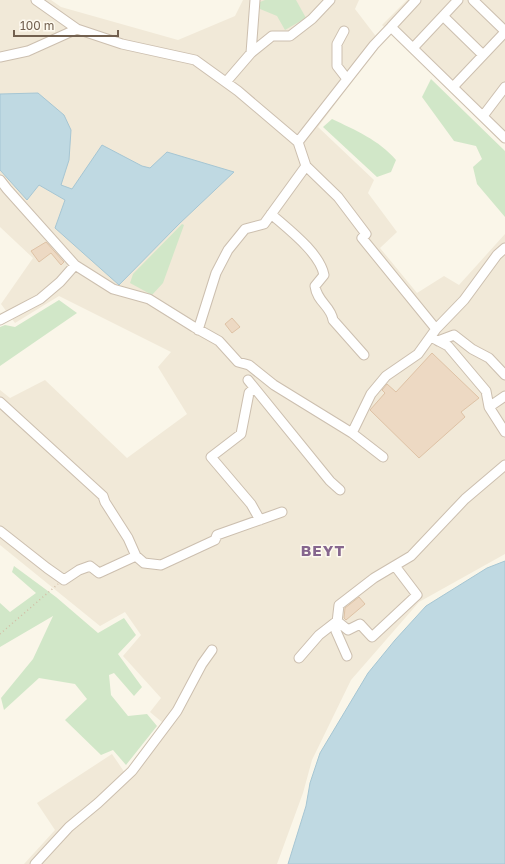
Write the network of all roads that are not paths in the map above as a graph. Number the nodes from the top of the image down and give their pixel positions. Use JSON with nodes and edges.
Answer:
{"nodes":[{"id":1,"x":36,"y":0,"type":"edge"},
{"id":2,"x":255,"y":0,"type":"edge"},
{"id":3,"x":330,"y":0,"type":"edge"},
{"id":4,"x":416,"y":0,"type":"edge"},
{"id":5,"x":458,"y":0,"type":"edge"},
{"id":6,"x":473,"y":0,"type":"edge"},
{"id":7,"x":443,"y":16,"type":"junction"},
{"id":8,"x":392,"y":26,"type":"junction"},
{"id":9,"x":77,"y":29,"type":"junction"},
{"id":10,"x":344,"y":31,"type":"dead end"},
{"id":11,"x":505,"y":31,"type":"edge"},
{"id":12,"x":413,"y":48,"type":"junction"},
{"id":13,"x":251,"y":53,"type":"junction"},
{"id":14,"x":484,"y":55,"type":"junction"},
{"id":15,"x":0,"y":58,"type":"edge"},
{"id":16,"x":347,"y":79,"type":"junction"},
{"id":17,"x":226,"y":82,"type":"junction"},
{"id":18,"x":453,"y":87,"type":"junction"},
{"id":19,"x":505,"y":87,"type":"edge"},
{"id":20,"x":482,"y":116,"type":"junction"},
{"id":21,"x":505,"y":138,"type":"edge"},
{"id":22,"x":298,"y":142,"type":"junction"},
{"id":23,"x":306,"y":166,"type":"junction"},
{"id":24,"x":0,"y":180,"type":"edge"},
{"id":25,"x":271,"y":214,"type":"junction"},
{"id":26,"x":505,"y":248,"type":"edge"},
{"id":27,"x":75,"y":265,"type":"junction"},
{"id":28,"x":0,"y":320,"type":"edge"},
{"id":29,"x":436,"y":329,"type":"junction"},
{"id":30,"x":198,"y":330,"type":"junction"},
{"id":31,"x":434,"y":339,"type":"junction"},
{"id":32,"x":364,"y":355,"type":"dead end"},
{"id":33,"x":505,"y":375,"type":"edge"},
{"id":34,"x":248,"y":380,"type":"dead end"},
{"id":35,"x":254,"y":388,"type":"junction"},
{"id":36,"x":505,"y":396,"type":"edge"},
{"id":37,"x":0,"y":402,"type":"edge"},
{"id":38,"x":489,"y":407,"type":"junction"},
{"id":39,"x":505,"y":432,"type":"edge"},
{"id":40,"x":352,"y":433,"type":"junction"},
{"id":41,"x":383,"y":457,"type":"dead end"},
{"id":42,"x":505,"y":465,"type":"edge"},
{"id":43,"x":340,"y":490,"type":"dead end"},
{"id":44,"x":282,"y":512,"type":"dead end"},
{"id":45,"x":260,"y":520,"type":"junction"},
{"id":46,"x":0,"y":530,"type":"edge"},
{"id":47,"x":136,"y":556,"type":"junction"},
{"id":48,"x":395,"y":566,"type":"junction"},
{"id":49,"x":337,"y":621,"type":"junction"},
{"id":50,"x":212,"y":650,"type":"dead end"},
{"id":51,"x":348,"y":656,"type":"dead end"},
{"id":52,"x":300,"y":658,"type":"dead end"},
{"id":53,"x":35,"y":864,"type":"edge"}],
"edges":[{"from":1,"to":9,"type":"street"},
{"from":2,"to":13,"type":"street"},
{"from":3,"to":13,"type":"street"},
{"from":4,"to":8,"type":"street"},
{"from":5,"to":7,"type":"street"},
{"from":6,"to":11,"type":"street"},
{"from":7,"to":12,"type":"street"},
{"from":7,"to":14,"type":"street"},
{"from":8,"to":12,"type":"street"},
{"from":8,"to":16,"type":"street"},
{"from":9,"to":15,"type":"street"},
{"from":9,"to":17,"type":"street"},
{"from":10,"to":16,"type":"street"},
{"from":11,"to":14,"type":"street"},
{"from":12,"to":18,"type":"street"},
{"from":13,"to":17,"type":"street"},
{"from":14,"to":18,"type":"street"},
{"from":16,"to":22,"type":"street"},
{"from":17,"to":22,"type":"street"},
{"from":18,"to":20,"type":"street"},
{"from":19,"to":20,"type":"street"},
{"from":20,"to":21,"type":"street"},
{"from":22,"to":23,"type":"street"},
{"from":23,"to":25,"type":"street"},
{"from":23,"to":29,"type":"street"},
{"from":24,"to":27,"type":"street"},
{"from":25,"to":30,"type":"street"},
{"from":25,"to":32,"type":"street"},
{"from":26,"to":29,"type":"street"},
{"from":27,"to":28,"type":"street"},
{"from":27,"to":30,"type":"street"},
{"from":29,"to":31,"type":"street"},
{"from":30,"to":40,"type":"street"},
{"from":31,"to":33,"type":"street"},
{"from":31,"to":38,"type":"street"},
{"from":31,"to":40,"type":"street"},
{"from":34,"to":35,"type":"street"},
{"from":35,"to":43,"type":"street"},
{"from":35,"to":45,"type":"street"},
{"from":36,"to":38,"type":"street"},
{"from":37,"to":47,"type":"street"},
{"from":38,"to":39,"type":"street"},
{"from":40,"to":41,"type":"street"},
{"from":42,"to":48,"type":"street"},
{"from":44,"to":45,"type":"street"},
{"from":45,"to":47,"type":"street"},
{"from":46,"to":47,"type":"street"},
{"from":48,"to":49,"type":"street"},
{"from":48,"to":49,"type":"street"},
{"from":49,"to":51,"type":"street"},
{"from":49,"to":52,"type":"street"},
{"from":50,"to":53,"type":"street"}]}
